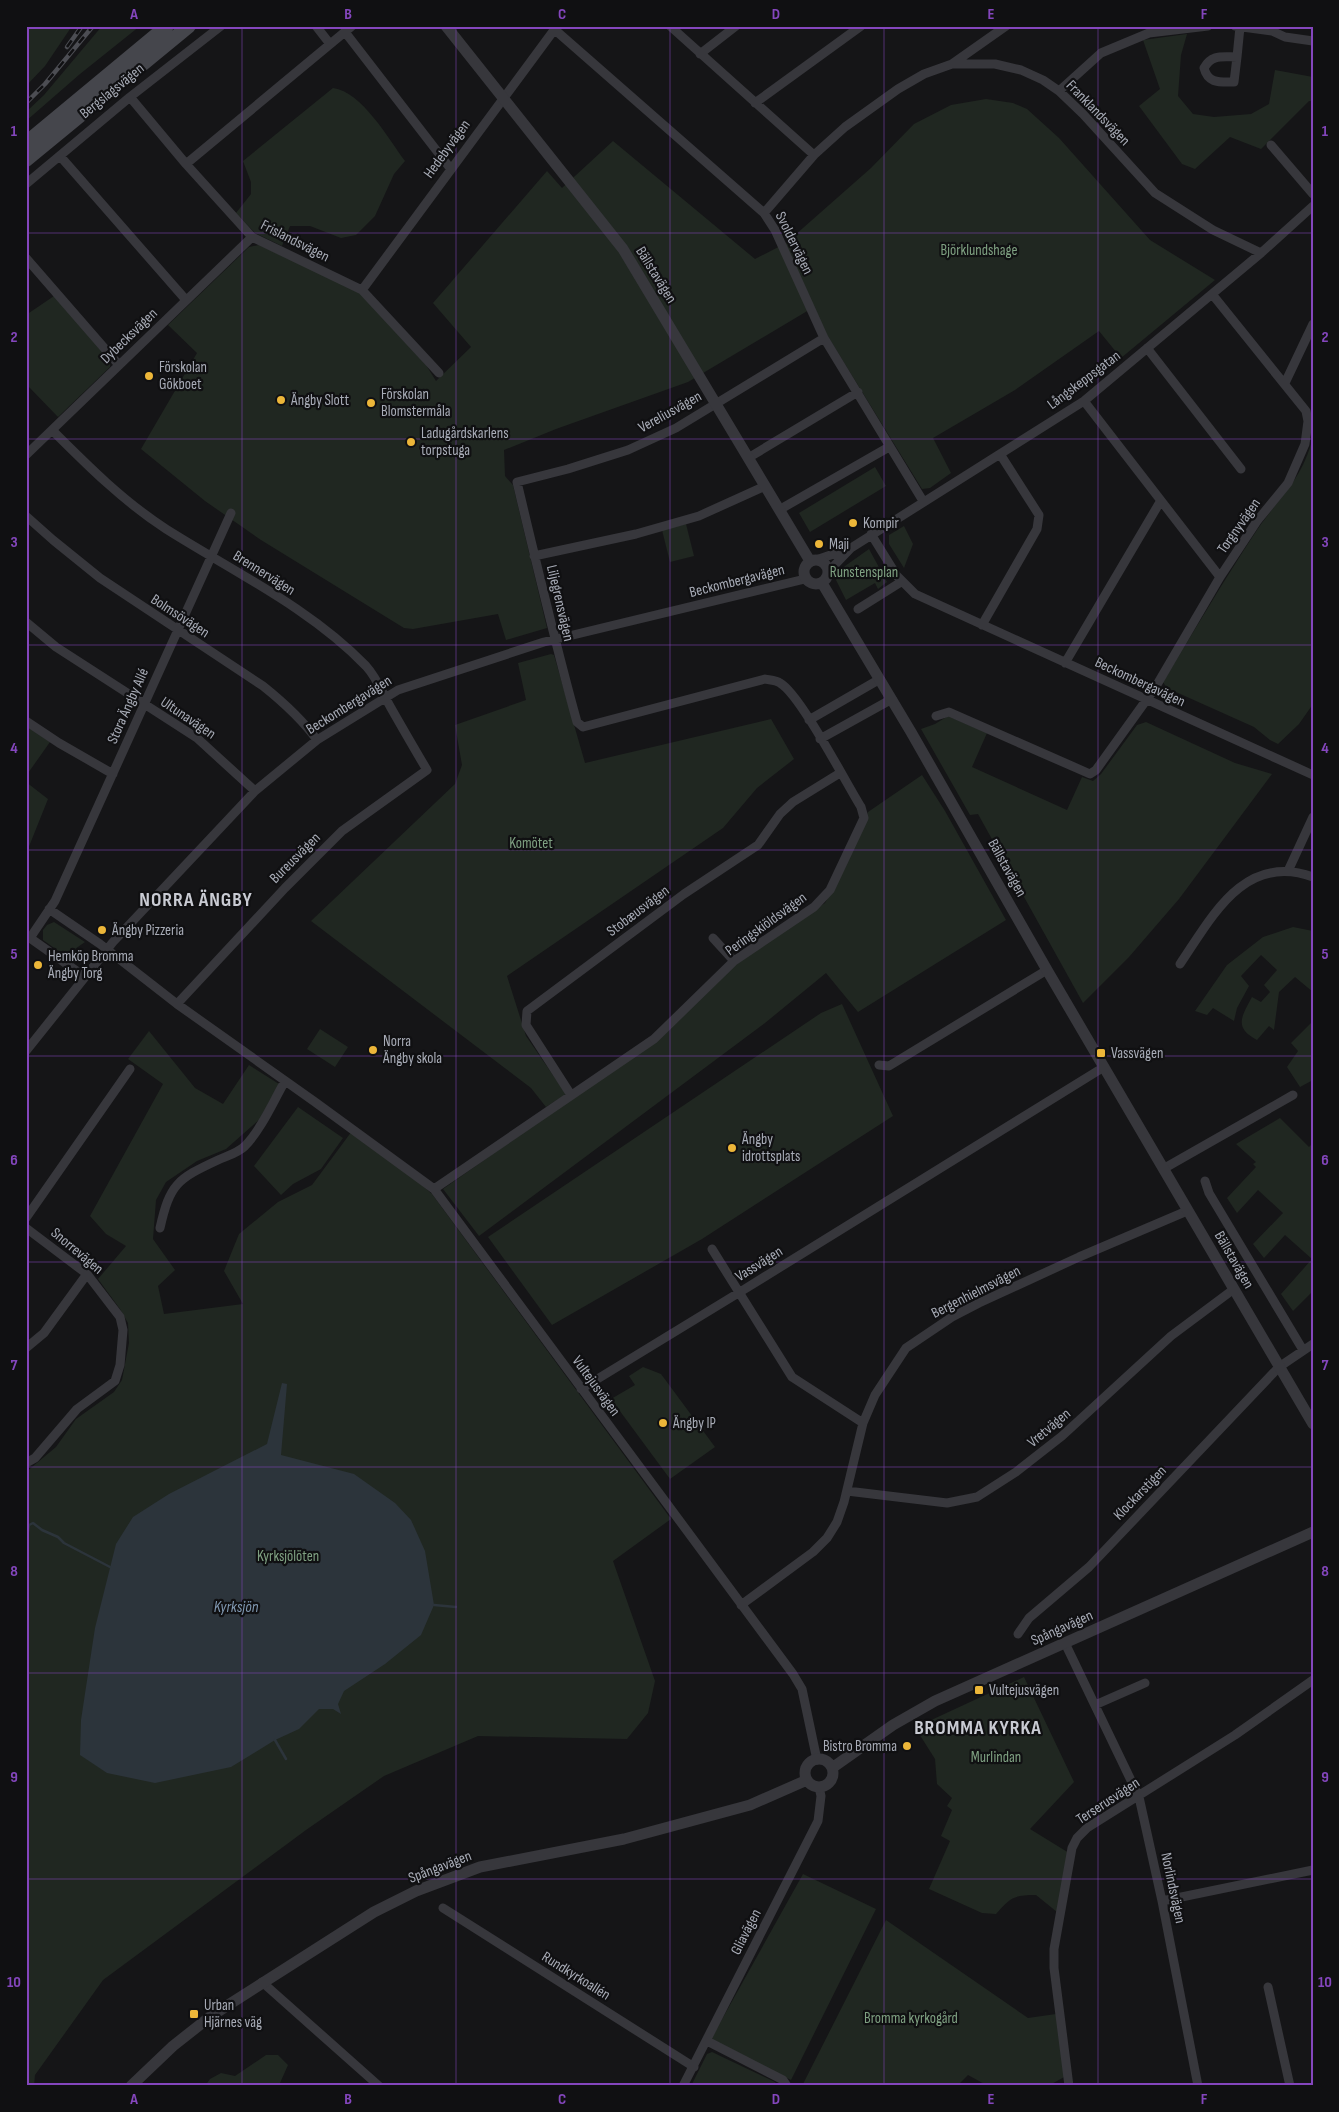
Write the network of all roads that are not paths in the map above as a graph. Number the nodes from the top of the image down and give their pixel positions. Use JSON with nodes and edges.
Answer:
{"nodes":[{"id":1,"x":167,"y":26,"type":"edge"},
{"id":2,"x":189,"y":26,"type":"edge"},
{"id":3,"x":220,"y":26,"type":"edge"},
{"id":4,"x":316,"y":26,"type":"edge"},
{"id":5,"x":352,"y":26,"type":"edge"},
{"id":6,"x":446,"y":26,"type":"edge"},
{"id":7,"x":670,"y":26,"type":"edge"},
{"id":8,"x":736,"y":26,"type":"edge"},
{"id":9,"x":861,"y":26,"type":"edge"},
{"id":10,"x":1006,"y":26,"type":"edge"},
{"id":11,"x":1208,"y":26,"type":"edge"},
{"id":12,"x":1234,"y":26,"type":"edge"},
{"id":13,"x":1240,"y":27,"type":"edge"},
{"id":14,"x":556,"y":28,"type":"edge"},
{"id":15,"x":345,"y":32,"type":"junction"},
{"id":16,"x":1313,"y":40,"type":"edge"},
{"id":17,"x":330,"y":44,"type":"junction"},
{"id":18,"x":700,"y":54,"type":"junction"},
{"id":19,"x":1237,"y":57,"type":"dead end"},
{"id":20,"x":952,"y":64,"type":"junction"},
{"id":21,"x":1059,"y":91,"type":"junction"},
{"id":22,"x":130,"y":97,"type":"junction"},
{"id":23,"x":502,"y":98,"type":"junction"},
{"id":24,"x":755,"y":103,"type":"junction"},
{"id":25,"x":26,"y":143,"type":"edge"},
{"id":26,"x":1271,"y":145,"type":"dead end"},
{"id":27,"x":814,"y":155,"type":"junction"},
{"id":28,"x":60,"y":156,"type":"junction"},
{"id":29,"x":26,"y":160,"type":"edge"},
{"id":30,"x":186,"y":164,"type":"junction"},
{"id":31,"x":450,"y":168,"type":"junction"},
{"id":32,"x":26,"y":184,"type":"edge"},
{"id":33,"x":1313,"y":194,"type":"edge"},
{"id":34,"x":1313,"y":206,"type":"edge"},
{"id":35,"x":764,"y":213,"type":"junction"},
{"id":36,"x":252,"y":237,"type":"junction"},
{"id":37,"x":1261,"y":252,"type":"junction"},
{"id":38,"x":26,"y":258,"type":"edge"},
{"id":39,"x":362,"y":290,"type":"junction"},
{"id":40,"x":1212,"y":294,"type":"junction"},
{"id":41,"x":186,"y":300,"type":"junction"},
{"id":42,"x":1313,"y":324,"type":"edge"},
{"id":43,"x":824,"y":338,"type":"junction"},
{"id":44,"x":1148,"y":348,"type":"junction"},
{"id":45,"x":120,"y":365,"type":"junction"},
{"id":46,"x":439,"y":373,"type":"dead end"},
{"id":47,"x":1285,"y":383,"type":"junction"},
{"id":48,"x":858,"y":392,"type":"junction"},
{"id":49,"x":1084,"y":401,"type":"junction"},
{"id":50,"x":716,"y":403,"type":"junction"},
{"id":51,"x":52,"y":430,"type":"junction"},
{"id":52,"x":889,"y":447,"type":"junction"},
{"id":53,"x":1000,"y":454,"type":"junction"},
{"id":54,"x":26,"y":455,"type":"edge"},
{"id":55,"x":748,"y":458,"type":"junction"},
{"id":56,"x":1241,"y":468,"type":"dead end"},
{"id":57,"x":517,"y":482,"type":"joint"},
{"id":58,"x":765,"y":486,"type":"junction"},
{"id":59,"x":923,"y":501,"type":"junction"},
{"id":60,"x":1160,"y":502,"type":"junction"},
{"id":61,"x":779,"y":510,"type":"junction"},
{"id":62,"x":230,"y":513,"type":"dead end"},
{"id":63,"x":26,"y":516,"type":"edge"},
{"id":64,"x":872,"y":534,"type":"junction"},
{"id":65,"x":851,"y":548,"type":"junction"},
{"id":66,"x":211,"y":556,"type":"junction"},
{"id":67,"x":534,"y":556,"type":"junction"},
{"id":68,"x":813,"y":561,"type":"junction"},
{"id":69,"x":828,"y":572,"type":"junction"},
{"id":70,"x":1220,"y":577,"type":"junction"},
{"id":71,"x":805,"y":579,"type":"junction"},
{"id":72,"x":901,"y":582,"type":"junction"},
{"id":73,"x":822,"y":583,"type":"junction"},
{"id":74,"x":858,"y":609,"type":"dead end"},
{"id":75,"x":26,"y":622,"type":"edge"},
{"id":76,"x":982,"y":625,"type":"junction"},
{"id":77,"x":177,"y":631,"type":"junction"},
{"id":78,"x":554,"y":640,"type":"junction"},
{"id":79,"x":1066,"y":663,"type":"junction"},
{"id":80,"x":880,"y":679,"type":"junction"},
{"id":81,"x":385,"y":696,"type":"junction"},
{"id":82,"x":892,"y":699,"type":"junction"},
{"id":83,"x":1147,"y":700,"type":"junction"},
{"id":84,"x":144,"y":705,"type":"junction"},
{"id":85,"x":936,"y":716,"type":"dead end"},
{"id":86,"x":809,"y":720,"type":"junction"},
{"id":87,"x":26,"y":721,"type":"edge"},
{"id":88,"x":583,"y":727,"type":"joint"},
{"id":89,"x":820,"y":739,"type":"junction"},
{"id":90,"x":317,"y":740,"type":"junction"},
{"id":91,"x":427,"y":770,"type":"joint"},
{"id":92,"x":840,"y":773,"type":"junction"},
{"id":93,"x":113,"y":774,"type":"junction"},
{"id":94,"x":1313,"y":775,"type":"edge"},
{"id":95,"x":255,"y":791,"type":"junction"},
{"id":96,"x":1313,"y":817,"type":"edge"},
{"id":97,"x":1288,"y":871,"type":"junction"},
{"id":98,"x":1313,"y":877,"type":"edge"},
{"id":99,"x":49,"y":910,"type":"junction"},
{"id":100,"x":28,"y":938,"type":"edge"},
{"id":101,"x":714,"y":938,"type":"dead end"},
{"id":102,"x":107,"y":950,"type":"junction"},
{"id":103,"x":734,"y":961,"type":"junction"},
{"id":104,"x":1180,"y":964,"type":"dead end"},
{"id":105,"x":1047,"y":970,"type":"junction"},
{"id":106,"x":85,"y":977,"type":"junction"},
{"id":107,"x":177,"y":1004,"type":"junction"},
{"id":108,"x":26,"y":1050,"type":"edge"},
{"id":109,"x":880,"y":1065,"type":"dead end"},
{"id":110,"x":1104,"y":1067,"type":"junction"},
{"id":111,"x":130,"y":1068,"type":"dead end"},
{"id":112,"x":285,"y":1081,"type":"junction"},
{"id":113,"x":572,"y":1095,"type":"junction"},
{"id":114,"x":1293,"y":1095,"type":"dead end"},
{"id":115,"x":1163,"y":1169,"type":"junction"},
{"id":116,"x":1205,"y":1181,"type":"dead end"},
{"id":117,"x":434,"y":1189,"type":"junction"},
{"id":118,"x":1187,"y":1211,"type":"junction"},
{"id":119,"x":26,"y":1218,"type":"edge"},
{"id":120,"x":26,"y":1228,"type":"edge"},
{"id":121,"x":160,"y":1228,"type":"dead end"},
{"id":122,"x":712,"y":1249,"type":"dead end"},
{"id":123,"x":87,"y":1274,"type":"junction"},
{"id":124,"x":1234,"y":1289,"type":"junction"},
{"id":125,"x":740,"y":1292,"type":"junction"},
{"id":126,"x":1313,"y":1344,"type":"edge"},
{"id":127,"x":26,"y":1348,"type":"edge"},
{"id":128,"x":1303,"y":1350,"type":"junction"},
{"id":129,"x":1279,"y":1367,"type":"junction"},
{"id":130,"x":581,"y":1389,"type":"junction"},
{"id":131,"x":863,"y":1423,"type":"junction"},
{"id":132,"x":1313,"y":1424,"type":"edge"},
{"id":133,"x":26,"y":1463,"type":"edge"},
{"id":134,"x":847,"y":1491,"type":"junction"},
{"id":135,"x":1313,"y":1532,"type":"edge"},
{"id":136,"x":741,"y":1604,"type":"junction"},
{"id":137,"x":1018,"y":1634,"type":"dead end"},
{"id":138,"x":1065,"y":1644,"type":"junction"},
{"id":139,"x":1313,"y":1680,"type":"edge"},
{"id":140,"x":1145,"y":1683,"type":"dead end"},
{"id":141,"x":1095,"y":1705,"type":"junction"},
{"id":142,"x":817,"y":1760,"type":"junction"},
{"id":143,"x":832,"y":1768,"type":"junction"},
{"id":144,"x":807,"y":1780,"type":"junction"},
{"id":145,"x":819,"y":1787,"type":"junction"},
{"id":146,"x":1138,"y":1797,"type":"junction"},
{"id":147,"x":1312,"y":1870,"type":"edge"},
{"id":148,"x":1313,"y":1880,"type":"edge"},
{"id":149,"x":1162,"y":1901,"type":"junction"},
{"id":150,"x":443,"y":1908,"type":"dead end"},
{"id":151,"x":262,"y":1982,"type":"junction"},
{"id":152,"x":1268,"y":1987,"type":"dead end"},
{"id":153,"x":707,"y":2041,"type":"junction"},
{"id":154,"x":694,"y":2066,"type":"junction"},
{"id":155,"x":131,"y":2086,"type":"edge"},
{"id":156,"x":379,"y":2086,"type":"edge"},
{"id":157,"x":683,"y":2086,"type":"edge"},
{"id":158,"x":787,"y":2086,"type":"edge"},
{"id":159,"x":1069,"y":2086,"type":"edge"},
{"id":160,"x":1198,"y":2086,"type":"edge"},
{"id":161,"x":1290,"y":2086,"type":"edge"}],
"edges":[{"from":1,"to":25,"type":"main road","name":"Bergslagsvägen"},
{"from":2,"to":29,"type":"main road","name":"Bergslagsvägen"},
{"from":3,"to":22,"type":"street","name":"Bergslagsvägen"},
{"from":4,"to":17,"type":"street"},
{"from":5,"to":15,"type":"street"},
{"from":6,"to":23,"type":"street","name":"Bällstavägen"},
{"from":7,"to":18,"type":"street"},
{"from":8,"to":18,"type":"street"},
{"from":9,"to":24,"type":"street"},
{"from":10,"to":20,"type":"street"},
{"from":11,"to":21,"type":"street"},
{"from":12,"to":13,"type":"street"},
{"from":13,"to":16,"type":"street"},
{"from":13,"to":19,"type":"street"},
{"from":14,"to":23,"type":"street","name":"Hedebyvägen"},
{"from":14,"to":35,"type":"street","name":"Svoldervägen"},
{"from":15,"to":17,"type":"street"},
{"from":15,"to":31,"type":"street"},
{"from":17,"to":30,"type":"street"},
{"from":18,"to":24,"type":"street"},
{"from":20,"to":21,"type":"street","name":"Franklandsvägen"},
{"from":20,"to":27,"type":"street","name":"Franklandsvägen"},
{"from":21,"to":37,"type":"street","name":"Franklandsvägen"},
{"from":22,"to":28,"type":"street","name":"Bergslagsvägen"},
{"from":22,"to":30,"type":"street","name":"Frislandsvägen"},
{"from":23,"to":31,"type":"street","name":"Hedebyvägen"},
{"from":23,"to":50,"type":"street","name":"Bällstavägen"},
{"from":24,"to":27,"type":"street"},
{"from":26,"to":33,"type":"street"},
{"from":27,"to":35,"type":"street","name":"Franklandsvägen"},
{"from":28,"to":32,"type":"street","name":"Bergslagsvägen"},
{"from":28,"to":41,"type":"street"},
{"from":30,"to":36,"type":"street","name":"Frislandsvägen"},
{"from":31,"to":39,"type":"street","name":"Hedebyvägen"},
{"from":34,"to":37,"type":"street","name":"Långskeppsgatan"},
{"from":35,"to":43,"type":"street","name":"Svoldervägen"},
{"from":36,"to":39,"type":"street","name":"Frislandsvägen"},
{"from":36,"to":41,"type":"street","name":"Dybecksvägen"},
{"from":37,"to":40,"type":"street","name":"Långskeppsgatan"},
{"from":38,"to":45,"type":"street"},
{"from":39,"to":46,"type":"street","name":"Frislandsvägen"},
{"from":40,"to":44,"type":"street","name":"Långskeppsgatan"},
{"from":40,"to":47,"type":"street","name":"Torgnyvägen"},
{"from":41,"to":45,"type":"street","name":"Dybecksvägen"},
{"from":42,"to":47,"type":"street"},
{"from":43,"to":48,"type":"street","name":"Svoldervägen"},
{"from":43,"to":50,"type":"street","name":"Vereliusvägen"},
{"from":44,"to":49,"type":"street","name":"Långskeppsgatan"},
{"from":44,"to":56,"type":"street"},
{"from":45,"to":51,"type":"street","name":"Dybecksvägen"},
{"from":47,"to":70,"type":"street","name":"Torgnyvägen"},
{"from":48,"to":52,"type":"street","name":"Svoldervägen"},
{"from":48,"to":55,"type":"street"},
{"from":49,"to":53,"type":"street","name":"Långskeppsgatan"},
{"from":49,"to":60,"type":"street"},
{"from":50,"to":55,"type":"street","name":"Bällstavägen"},
{"from":50,"to":57,"type":"street","name":"Vereliusvägen"},
{"from":51,"to":54,"type":"street","name":"Dybecksvägen"},
{"from":51,"to":66,"type":"street","name":"Brennervägen"},
{"from":52,"to":59,"type":"street","name":"Svoldervägen"},
{"from":52,"to":61,"type":"street"},
{"from":53,"to":59,"type":"street","name":"Långskeppsgatan"},
{"from":53,"to":76,"type":"street"},
{"from":55,"to":58,"type":"street","name":"Bällstavägen"},
{"from":57,"to":67,"type":"street","name":"Liljegrensvägen"},
{"from":58,"to":61,"type":"street","name":"Bällstavägen"},
{"from":58,"to":67,"type":"street"},
{"from":59,"to":64,"type":"street","name":"Långskeppsgatan"},
{"from":60,"to":70,"type":"street"},
{"from":60,"to":79,"type":"street"},
{"from":61,"to":68,"type":"street","name":"Bällstavägen"},
{"from":62,"to":66,"type":"street","name":"Stora Ängby Allé"},
{"from":63,"to":77,"type":"street","name":"Bolmsövägen"},
{"from":64,"to":65,"type":"street","name":"Långskeppsgatan"},
{"from":64,"to":72,"type":"street","name":"Beckombergavägen"},
{"from":65,"to":68,"type":"street","name":"Långskeppsgatan"},
{"from":65,"to":69,"type":"street","name":"Långskeppsgatan"},
{"from":66,"to":77,"type":"street","name":"Stora Ängby Allé"},
{"from":66,"to":81,"type":"street","name":"Brennervägen"},
{"from":67,"to":78,"type":"street","name":"Liljegrensvägen"},
{"from":68,"to":69,"type":"street","name":"Bällstavägen"},
{"from":68,"to":71,"type":"street"},
{"from":69,"to":73,"type":"street"},
{"from":70,"to":83,"type":"street","name":"Torgnyvägen"},
{"from":71,"to":73,"type":"street"},
{"from":71,"to":78,"type":"street","name":"Beckombergavägen"},
{"from":72,"to":74,"type":"street"},
{"from":72,"to":76,"type":"street","name":"Beckombergavägen"},
{"from":73,"to":80,"type":"street","name":"Bällstavägen"},
{"from":75,"to":84,"type":"street","name":"Ultunavägen"},
{"from":76,"to":79,"type":"street","name":"Beckombergavägen"},
{"from":77,"to":84,"type":"street","name":"Stora Ängby Allé"},
{"from":77,"to":90,"type":"street","name":"Bolmsövägen"},
{"from":78,"to":81,"type":"street","name":"Beckombergavägen"},
{"from":78,"to":88,"type":"street","name":"Liljegrensvägen"},
{"from":79,"to":83,"type":"street","name":"Beckombergavägen"},
{"from":80,"to":82,"type":"street","name":"Bällstavägen"},
{"from":80,"to":86,"type":"street"},
{"from":81,"to":90,"type":"street","name":"Beckombergavägen"},
{"from":81,"to":91,"type":"street","name":"Brennervägen"},
{"from":82,"to":89,"type":"street"},
{"from":82,"to":105,"type":"street","name":"Bällstavägen"},
{"from":83,"to":85,"type":"street","name":"Torgnyvägen"},
{"from":83,"to":94,"type":"street","name":"Beckombergavägen"},
{"from":84,"to":93,"type":"street","name":"Stora Ängby Allé"},
{"from":84,"to":95,"type":"street","name":"Ultunavägen"},
{"from":86,"to":88,"type":"street","name":"Peringskiöldsvägen"},
{"from":86,"to":89,"type":"street","name":"Peringskiöldsvägen"},
{"from":87,"to":93,"type":"street"},
{"from":89,"to":92,"type":"street","name":"Peringskiöldsvägen"},
{"from":90,"to":95,"type":"street","name":"Beckombergavägen"},
{"from":91,"to":107,"type":"street","name":"Bureusvägen"},
{"from":92,"to":103,"type":"street","name":"Peringskiöldsvägen"},
{"from":92,"to":113,"type":"street","name":"Stobæusvägen"},
{"from":93,"to":99,"type":"street","name":"Stora Ängby Allé"},
{"from":95,"to":102,"type":"street","name":"Beckombergavägen"},
{"from":96,"to":97,"type":"street"},
{"from":97,"to":98,"type":"street"},
{"from":97,"to":104,"type":"street"},
{"from":99,"to":100,"type":"street","name":"Stora Ängby Allé"},
{"from":99,"to":102,"type":"street","name":"Vultejusvägen"},
{"from":100,"to":106,"type":"street"},
{"from":101,"to":103,"type":"street"},
{"from":102,"to":106,"type":"street","name":"Beckombergavägen"},
{"from":102,"to":107,"type":"street","name":"Vultejusvägen"},
{"from":103,"to":113,"type":"street","name":"Peringskiöldsvägen"},
{"from":105,"to":109,"type":"street"},
{"from":105,"to":110,"type":"street","name":"Bällstavägen"},
{"from":106,"to":108,"type":"street","name":"Beckombergavägen"},
{"from":107,"to":112,"type":"street","name":"Vultejusvägen"},
{"from":110,"to":115,"type":"street","name":"Bällstavägen"},
{"from":110,"to":125,"type":"street","name":"Vassvägen"},
{"from":111,"to":119,"type":"street"},
{"from":112,"to":117,"type":"street","name":"Vultejusvägen"},
{"from":112,"to":121,"type":"street"},
{"from":113,"to":117,"type":"street","name":"Peringskiöldsvägen"},
{"from":114,"to":115,"type":"street"},
{"from":115,"to":118,"type":"street","name":"Bällstavägen"},
{"from":116,"to":128,"type":"street","name":"Bällstavägen"},
{"from":117,"to":130,"type":"street","name":"Vultejusvägen"},
{"from":118,"to":124,"type":"street","name":"Bällstavägen"},
{"from":118,"to":131,"type":"street","name":"Bergenhielmsvägen"},
{"from":120,"to":123,"type":"street","name":"Snorrevägen"},
{"from":122,"to":125,"type":"street"},
{"from":123,"to":127,"type":"street"},
{"from":123,"to":133,"type":"street","name":"Snorrevägen"},
{"from":124,"to":129,"type":"street","name":"Bällstavägen"},
{"from":124,"to":134,"type":"street","name":"Vretvägen"},
{"from":125,"to":130,"type":"street","name":"Vassvägen"},
{"from":125,"to":131,"type":"street"},
{"from":126,"to":128,"type":"street"},
{"from":128,"to":129,"type":"street"},
{"from":129,"to":132,"type":"street","name":"Bällstavägen"},
{"from":129,"to":137,"type":"street","name":"Klockarstigen"},
{"from":130,"to":136,"type":"street","name":"Vultejusvägen"},
{"from":131,"to":134,"type":"street","name":"Bergenhielmsvägen"},
{"from":134,"to":136,"type":"street","name":"Bergenhielmsvägen"},
{"from":135,"to":138,"type":"street","name":"Spångavägen"},
{"from":136,"to":142,"type":"street","name":"Vultejusvägen"},
{"from":138,"to":141,"type":"street","name":"Norlindsvägen"},
{"from":138,"to":143,"type":"street","name":"Spångavägen"},
{"from":139,"to":146,"type":"street","name":"Terserusvägen"},
{"from":140,"to":141,"type":"street"},
{"from":141,"to":146,"type":"street","name":"Norlindsvägen"},
{"from":142,"to":143,"type":"street"},
{"from":142,"to":144,"type":"street"},
{"from":143,"to":145,"type":"street"},
{"from":144,"to":145,"type":"street"},
{"from":144,"to":151,"type":"street","name":"Spångavägen"},
{"from":145,"to":153,"type":"street","name":"Gliavägen"},
{"from":146,"to":149,"type":"street","name":"Norlindsvägen"},
{"from":146,"to":159,"type":"street","name":"Terserusvägen"},
{"from":147,"to":148,"type":"street"},
{"from":147,"to":149,"type":"street"},
{"from":149,"to":160,"type":"street","name":"Norlindsvägen"},
{"from":150,"to":154,"type":"street","name":"Rundkyrkoallén"},
{"from":151,"to":155,"type":"street","name":"Spångavägen"},
{"from":151,"to":156,"type":"street"},
{"from":152,"to":161,"type":"street"},
{"from":153,"to":154,"type":"street","name":"Gliavägen"},
{"from":153,"to":158,"type":"street"},
{"from":154,"to":157,"type":"street","name":"Gliavägen"}]}
